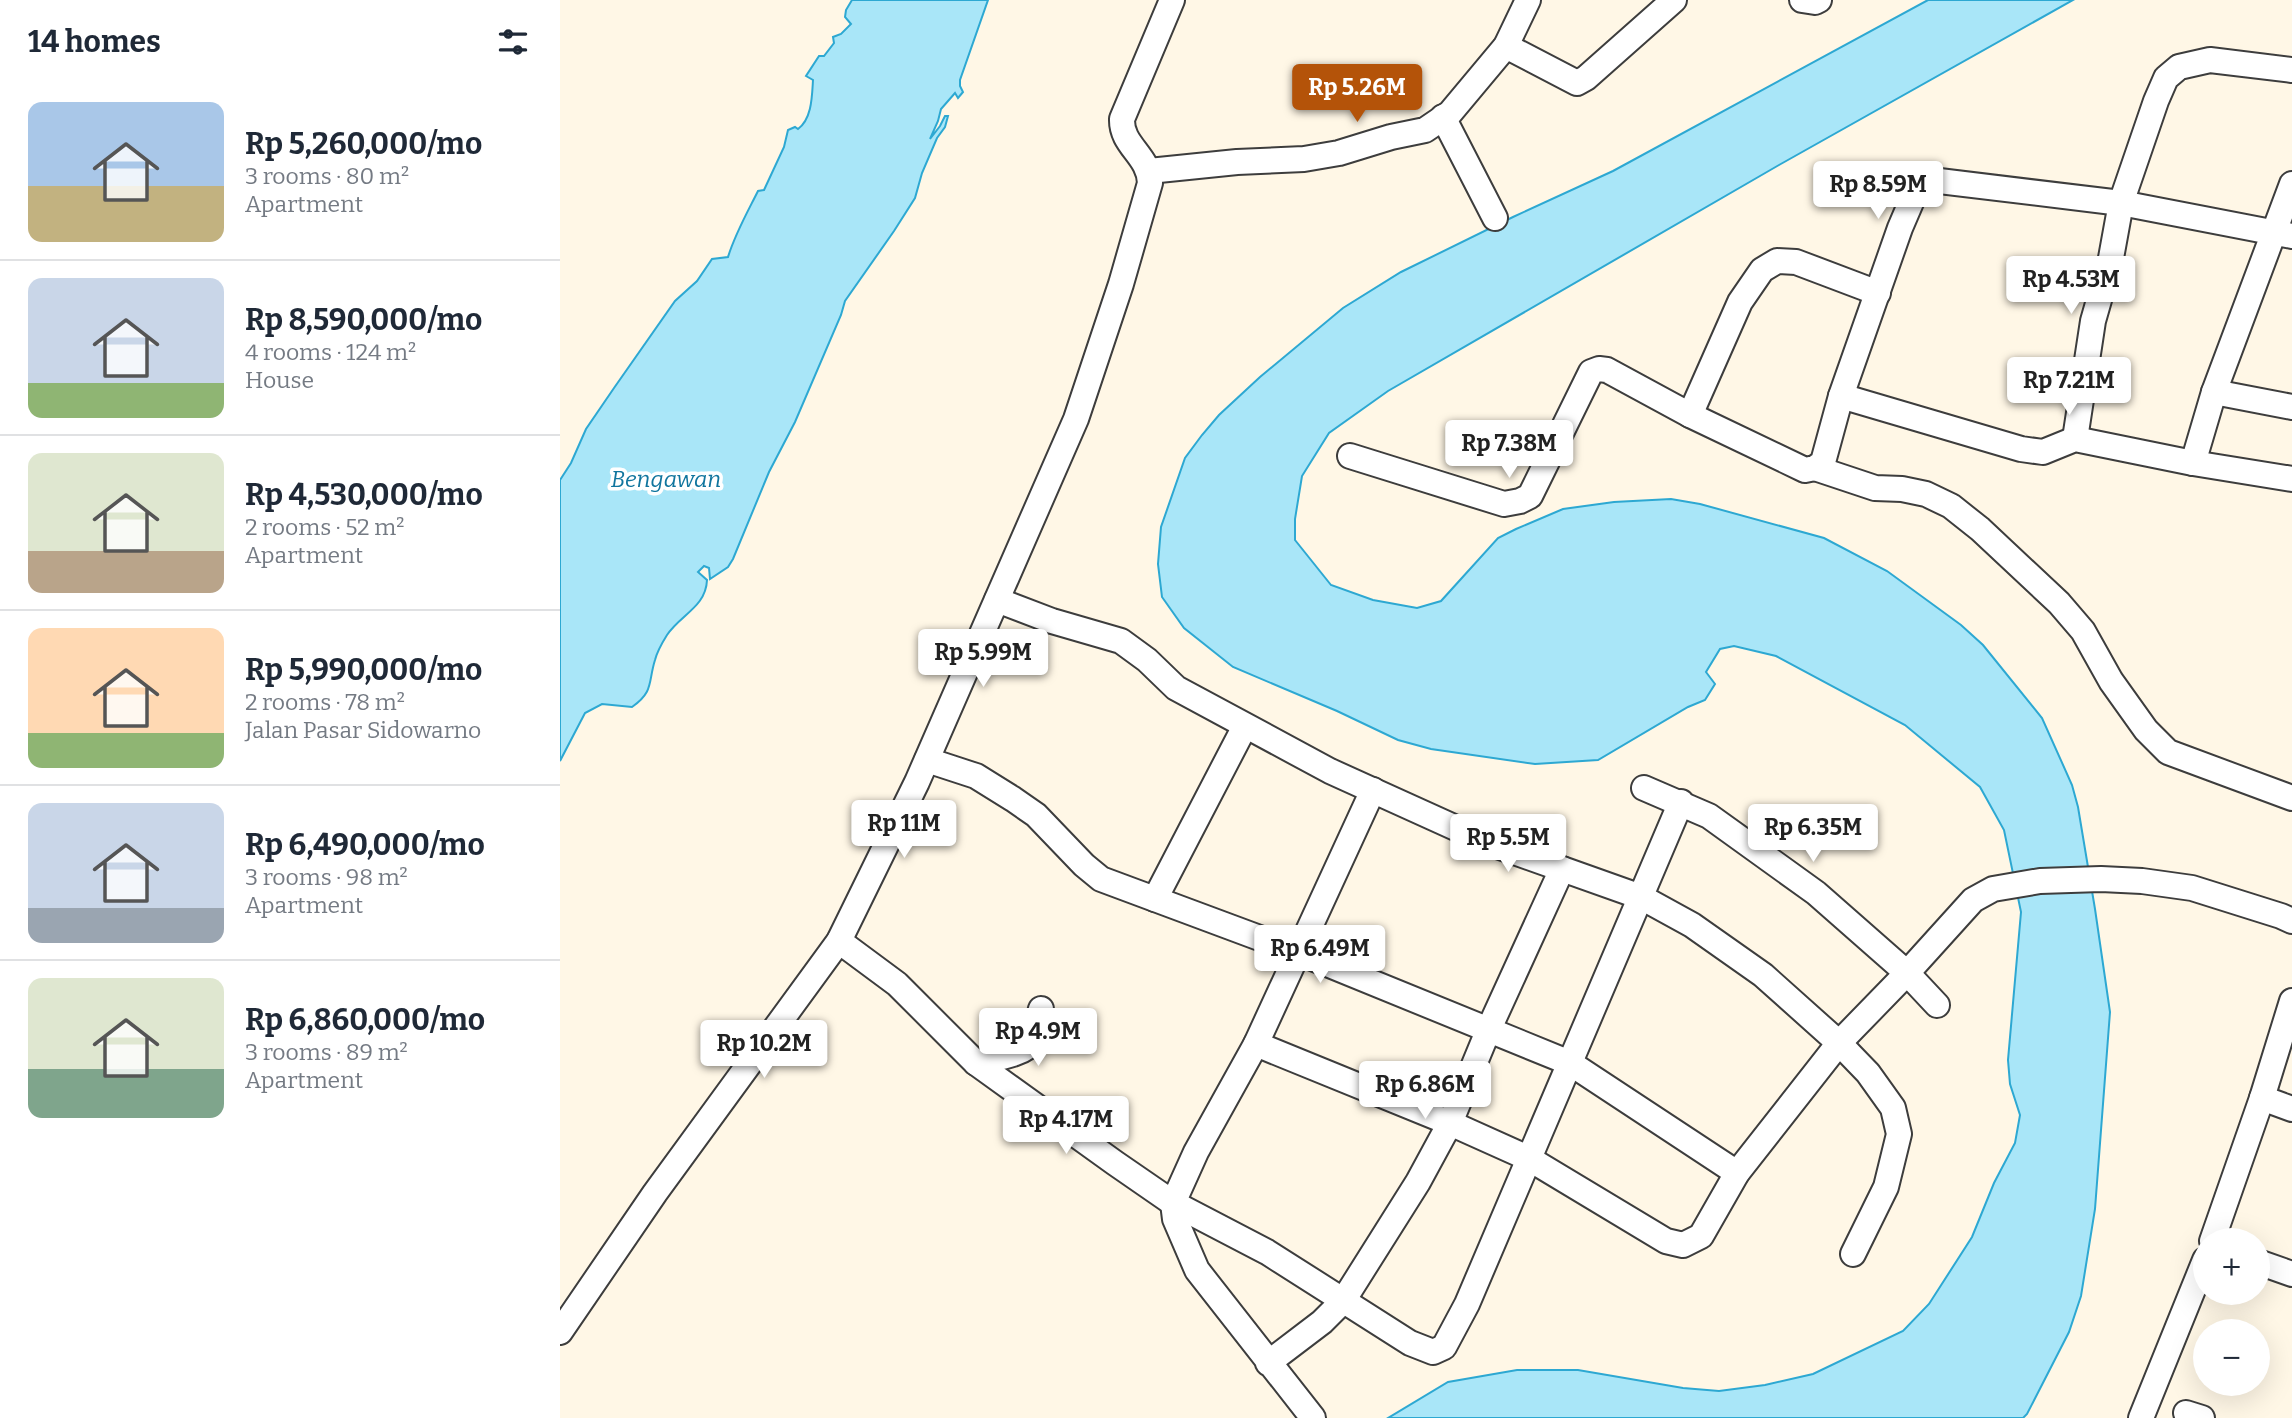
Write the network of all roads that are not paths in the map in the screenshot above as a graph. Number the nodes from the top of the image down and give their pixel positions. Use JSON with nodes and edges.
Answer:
{"nodes":[{"id":1,"x":1172,"y":0,"type":"edge"},
{"id":2,"x":1528,"y":0,"type":"edge"},
{"id":3,"x":1674,"y":0,"type":"edge"},
{"id":4,"x":1802,"y":0,"type":"edge"},
{"id":5,"x":1819,"y":0,"type":"edge"},
{"id":6,"x":1506,"y":46,"type":"junction"},
{"id":7,"x":2292,"y":70,"type":"edge"},
{"id":8,"x":1443,"y":117,"type":"junction"},
{"id":9,"x":1149,"y":172,"type":"junction"},
{"id":10,"x":2292,"y":184,"type":"edge"},
{"id":11,"x":2121,"y":203,"type":"junction"},
{"id":12,"x":1495,"y":218,"type":"dead end"},
{"id":13,"x":2283,"y":234,"type":"edge"},
{"id":14,"x":1878,"y":293,"type":"junction"},
{"id":15,"x":2214,"y":393,"type":"junction"},
{"id":16,"x":1841,"y":396,"type":"junction"},
{"id":17,"x":2292,"y":407,"type":"edge"},
{"id":18,"x":1690,"y":415,"type":"junction"},
{"id":19,"x":2076,"y":439,"type":"junction"},
{"id":20,"x":1350,"y":456,"type":"dead end"},
{"id":21,"x":2193,"y":463,"type":"junction"},
{"id":22,"x":1815,"y":468,"type":"junction"},
{"id":23,"x":2292,"y":479,"type":"edge"},
{"id":24,"x":997,"y":600,"type":"junction"},
{"id":25,"x":1245,"y":726,"type":"junction"},
{"id":26,"x":927,"y":760,"type":"junction"},
{"id":27,"x":1644,"y":788,"type":"dead end"},
{"id":28,"x":1373,"y":790,"type":"junction"},
{"id":29,"x":2292,"y":798,"type":"edge"},
{"id":30,"x":1681,"y":802,"type":"junction"},
{"id":31,"x":1562,"y":869,"type":"junction"},
{"id":32,"x":1641,"y":897,"type":"junction"},
{"id":33,"x":1155,"y":899,"type":"junction"},
{"id":34,"x":2292,"y":921,"type":"edge"},
{"id":35,"x":839,"y":941,"type":"junction"},
{"id":36,"x":1300,"y":953,"type":"junction"},
{"id":37,"x":1907,"y":973,"type":"junction"},
{"id":38,"x":2292,"y":1001,"type":"edge"},
{"id":39,"x":1937,"y":1005,"type":"dead end"},
{"id":40,"x":1041,"y":1009,"type":"dead end"},
{"id":41,"x":1488,"y":1031,"type":"junction"},
{"id":42,"x":1839,"y":1043,"type":"junction"},
{"id":43,"x":1256,"y":1044,"type":"junction"},
{"id":44,"x":976,"y":1063,"type":"junction"},
{"id":45,"x":1570,"y":1063,"type":"junction"},
{"id":46,"x":2262,"y":1098,"type":"junction"},
{"id":47,"x":2292,"y":1109,"type":"edge"},
{"id":48,"x":1450,"y":1123,"type":"junction"},
{"id":49,"x":1528,"y":1158,"type":"junction"},
{"id":50,"x":1737,"y":1173,"type":"junction"},
{"id":51,"x":1173,"y":1203,"type":"junction"},
{"id":52,"x":2217,"y":1228,"type":"edge"},
{"id":53,"x":1853,"y":1255,"type":"dead end"},
{"id":54,"x":2270,"y":1266,"type":"edge"},
{"id":55,"x":2292,"y":1274,"type":"edge"},
{"id":56,"x":2193,"y":1290,"type":"edge"},
{"id":57,"x":1343,"y":1301,"type":"junction"},
{"id":58,"x":560,"y":1332,"type":"edge"},
{"id":59,"x":1268,"y":1363,"type":"junction"},
{"id":60,"x":1313,"y":1418,"type":"edge"},
{"id":61,"x":2141,"y":1418,"type":"edge"}],
"edges":[{"from":1,"to":9,"type":"street"},
{"from":2,"to":6,"type":"street"},
{"from":3,"to":6,"type":"street"},
{"from":4,"to":5,"type":"street"},
{"from":6,"to":8,"type":"street"},
{"from":7,"to":11,"type":"street"},
{"from":8,"to":9,"type":"street"},
{"from":8,"to":12,"type":"street"},
{"from":9,"to":24,"type":"street"},
{"from":10,"to":13,"type":"street"},
{"from":11,"to":13,"type":"street"},
{"from":11,"to":14,"type":"street"},
{"from":11,"to":19,"type":"street"},
{"from":13,"to":15,"type":"street"},
{"from":14,"to":16,"type":"street"},
{"from":14,"to":18,"type":"street"},
{"from":15,"to":17,"type":"street"},
{"from":15,"to":21,"type":"street"},
{"from":16,"to":19,"type":"street"},
{"from":16,"to":22,"type":"street"},
{"from":18,"to":20,"type":"street"},
{"from":18,"to":22,"type":"street"},
{"from":19,"to":21,"type":"street"},
{"from":21,"to":23,"type":"street"},
{"from":22,"to":29,"type":"street"},
{"from":24,"to":25,"type":"street"},
{"from":24,"to":26,"type":"street"},
{"from":25,"to":28,"type":"street"},
{"from":25,"to":33,"type":"street"},
{"from":26,"to":33,"type":"street"},
{"from":26,"to":35,"type":"street"},
{"from":27,"to":30,"type":"street"},
{"from":28,"to":31,"type":"street"},
{"from":28,"to":36,"type":"street"},
{"from":30,"to":32,"type":"street"},
{"from":30,"to":37,"type":"street"},
{"from":31,"to":32,"type":"street"},
{"from":31,"to":41,"type":"street"},
{"from":32,"to":42,"type":"street"},
{"from":32,"to":45,"type":"street"},
{"from":33,"to":36,"type":"street"},
{"from":34,"to":37,"type":"street"},
{"from":35,"to":44,"type":"street"},
{"from":35,"to":58,"type":"street"},
{"from":36,"to":41,"type":"street"},
{"from":36,"to":43,"type":"street"},
{"from":37,"to":39,"type":"street"},
{"from":37,"to":42,"type":"street"},
{"from":38,"to":46,"type":"street"},
{"from":40,"to":44,"type":"street"},
{"from":41,"to":45,"type":"street"},
{"from":41,"to":48,"type":"street"},
{"from":42,"to":50,"type":"street"},
{"from":42,"to":53,"type":"street"},
{"from":43,"to":48,"type":"street"},
{"from":43,"to":51,"type":"street"},
{"from":44,"to":51,"type":"street"},
{"from":45,"to":49,"type":"street"},
{"from":45,"to":50,"type":"street"},
{"from":46,"to":47,"type":"street"},
{"from":46,"to":52,"type":"street"},
{"from":48,"to":49,"type":"street"},
{"from":48,"to":57,"type":"street"},
{"from":49,"to":50,"type":"street"},
{"from":49,"to":57,"type":"street"},
{"from":51,"to":57,"type":"street"},
{"from":51,"to":59,"type":"street"},
{"from":54,"to":55,"type":"street"},
{"from":56,"to":61,"type":"street"},
{"from":57,"to":59,"type":"street"},
{"from":59,"to":60,"type":"street"}]}
